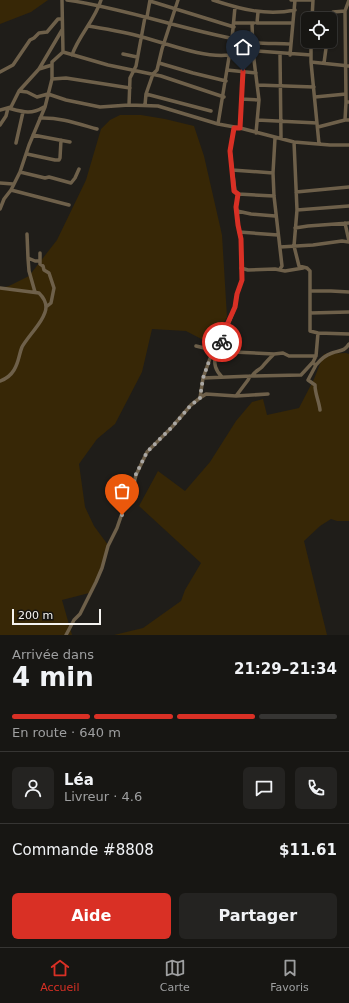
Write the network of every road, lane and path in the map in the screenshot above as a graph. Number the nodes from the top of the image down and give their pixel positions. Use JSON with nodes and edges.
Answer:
{"nodes":[{"id":1,"x":62,"y":0,"type":"edge"},
{"id":2,"x":67,"y":0,"type":"edge"},
{"id":3,"x":101,"y":0,"type":"edge"},
{"id":4,"x":150,"y":0,"type":"edge"},
{"id":5,"x":178,"y":0,"type":"edge"},
{"id":6,"x":213,"y":0,"type":"edge"},
{"id":7,"x":230,"y":0,"type":"edge"},
{"id":8,"x":291,"y":0,"type":"edge"},
{"id":9,"x":295,"y":0,"type":"edge"},
{"id":10,"x":313,"y":0,"type":"edge"},
{"id":11,"x":349,"y":0,"type":"edge"},
{"id":12,"x":229,"y":5,"type":"junction"},
{"id":13,"x":99,"y":6,"type":"junction"},
{"id":14,"x":235,"y":7,"type":"junction"},
{"id":15,"x":175,"y":9,"type":"junction"},
{"id":16,"x":295,"y":10,"type":"junction"},
{"id":17,"x":345,"y":11,"type":"junction"},
{"id":18,"x":258,"y":12,"type":"junction"},
{"id":19,"x":312,"y":12,"type":"edge"},
{"id":20,"x":333,"y":12,"type":"edge"},
{"id":21,"x":146,"y":17,"type":"junction"},
{"id":22,"x":62,"y":19,"type":"junction"},
{"id":23,"x":257,"y":22,"type":"junction"},
{"id":24,"x":252,"y":23,"type":"junction"},
{"id":25,"x":293,"y":23,"type":"junction"},
{"id":26,"x":170,"y":24,"type":"junction"},
{"id":27,"x":234,"y":25,"type":"junction"},
{"id":28,"x":88,"y":26,"type":"junction"},
{"id":29,"x":62,"y":30,"type":"junction"},
{"id":30,"x":141,"y":36,"type":"junction"},
{"id":31,"x":232,"y":38,"type":"junction"},
{"id":32,"x":164,"y":43,"type":"junction"},
{"id":33,"x":253,"y":43,"type":"junction"},
{"id":34,"x":291,"y":44,"type":"junction"},
{"id":35,"x":349,"y":44,"type":"edge"},
{"id":36,"x":344,"y":46,"type":"junction"},
{"id":37,"x":311,"y":48,"type":"edge"},
{"id":38,"x":326,"y":48,"type":"edge"},
{"id":39,"x":231,"y":49,"type":"junction"},
{"id":40,"x":63,"y":52,"type":"junction"},
{"id":41,"x":253,"y":52,"type":"junction"},
{"id":42,"x":280,"y":53,"type":"junction"},
{"id":43,"x":122,"y":54,"type":"dead end"},
{"id":44,"x":290,"y":54,"type":"junction"},
{"id":45,"x":72,"y":55,"type":"junction"},
{"id":46,"x":311,"y":55,"type":"junction"},
{"id":47,"x":229,"y":56,"type":"junction"},
{"id":48,"x":137,"y":57,"type":"junction"},
{"id":49,"x":52,"y":62,"type":"junction"},
{"id":50,"x":311,"y":62,"type":"junction"},
{"id":51,"x":159,"y":63,"type":"junction"},
{"id":52,"x":324,"y":63,"type":"junction"},
{"id":53,"x":347,"y":66,"type":"edge"},
{"id":54,"x":39,"y":69,"type":"junction"},
{"id":55,"x":133,"y":70,"type":"junction"},
{"id":56,"x":227,"y":70,"type":"junction"},
{"id":57,"x":243,"y":71,"type":"junction"},
{"id":58,"x":0,"y":72,"type":"edge"},
{"id":59,"x":256,"y":73,"type":"junction"},
{"id":60,"x":153,"y":74,"type":"junction"},
{"id":61,"x":52,"y":79,"type":"junction"},
{"id":62,"x":226,"y":81,"type":"junction"},
{"id":63,"x":257,"y":85,"type":"junction"},
{"id":64,"x":280,"y":86,"type":"junction"},
{"id":65,"x":314,"y":87,"type":"junction"},
{"id":66,"x":130,"y":88,"type":"junction"},
{"id":67,"x":19,"y":91,"type":"junction"},
{"id":68,"x":48,"y":94,"type":"junction"},
{"id":69,"x":146,"y":94,"type":"junction"},
{"id":70,"x":346,"y":94,"type":"junction"},
{"id":71,"x":224,"y":97,"type":"junction"},
{"id":72,"x":315,"y":97,"type":"junction"},
{"id":73,"x":241,"y":99,"type":"junction"},
{"id":74,"x":259,"y":100,"type":"junction"},
{"id":75,"x":347,"y":102,"type":"edge"},
{"id":76,"x":128,"y":105,"type":"junction"},
{"id":77,"x":145,"y":105,"type":"junction"},
{"id":78,"x":45,"y":107,"type":"junction"},
{"id":79,"x":8,"y":108,"type":"junction"},
{"id":80,"x":0,"y":110,"type":"edge"},
{"id":81,"x":211,"y":111,"type":"dead end"},
{"id":82,"x":23,"y":112,"type":"junction"},
{"id":83,"x":40,"y":118,"type":"junction"},
{"id":84,"x":257,"y":120,"type":"junction"},
{"id":85,"x":347,"y":120,"type":"edge"},
{"id":86,"x":282,"y":121,"type":"junction"},
{"id":87,"x":218,"y":124,"type":"junction"},
{"id":88,"x":0,"y":125,"type":"edge"},
{"id":89,"x":317,"y":125,"type":"junction"},
{"id":90,"x":234,"y":128,"type":"junction"},
{"id":91,"x":240,"y":128,"type":"junction"},
{"id":92,"x":97,"y":129,"type":"dead end"},
{"id":93,"x":256,"y":132,"type":"junction"},
{"id":94,"x":33,"y":135,"type":"junction"},
{"id":95,"x":275,"y":138,"type":"junction"},
{"id":96,"x":281,"y":138,"type":"junction"},
{"id":97,"x":61,"y":140,"type":"junction"},
{"id":98,"x":70,"y":142,"type":"dead end"},
{"id":99,"x":294,"y":142,"type":"junction"},
{"id":100,"x":16,"y":144,"type":"dead end"},
{"id":101,"x":319,"y":144,"type":"junction"},
{"id":102,"x":349,"y":145,"type":"edge"},
{"id":103,"x":26,"y":154,"type":"junction"},
{"id":104,"x":79,"y":169,"type":"dead end"},
{"id":105,"x":232,"y":170,"type":"junction"},
{"id":106,"x":20,"y":172,"type":"junction"},
{"id":107,"x":273,"y":173,"type":"junction"},
{"id":108,"x":0,"y":183,"type":"edge"},
{"id":109,"x":13,"y":184,"type":"junction"},
{"id":110,"x":349,"y":186,"type":"edge"},
{"id":111,"x":12,"y":190,"type":"junction"},
{"id":112,"x":296,"y":192,"type":"junction"},
{"id":113,"x":238,"y":194,"type":"junction"},
{"id":114,"x":274,"y":196,"type":"junction"},
{"id":115,"x":69,"y":205,"type":"dead end"},
{"id":116,"x":349,"y":206,"type":"edge"},
{"id":117,"x":0,"y":209,"type":"edge"},
{"id":118,"x":237,"y":210,"type":"junction"},
{"id":119,"x":297,"y":210,"type":"junction"},
{"id":120,"x":275,"y":216,"type":"junction"},
{"id":121,"x":347,"y":223,"type":"edge"},
{"id":122,"x":295,"y":228,"type":"junction"},
{"id":123,"x":239,"y":232,"type":"junction"},
{"id":124,"x":27,"y":234,"type":"dead end"},
{"id":125,"x":278,"y":235,"type":"junction"},
{"id":126,"x":349,"y":242,"type":"edge"},
{"id":127,"x":294,"y":246,"type":"junction"},
{"id":128,"x":280,"y":247,"type":"junction"},
{"id":129,"x":40,"y":253,"type":"dead end"},
{"id":130,"x":28,"y":258,"type":"junction"},
{"id":131,"x":39,"y":261,"type":"junction"},
{"id":132,"x":241,"y":268,"type":"junction"},
{"id":133,"x":304,"y":268,"type":"junction"},
{"id":134,"x":280,"y":269,"type":"junction"},
{"id":135,"x":0,"y":288,"type":"edge"},
{"id":136,"x":310,"y":291,"type":"junction"},
{"id":137,"x":35,"y":292,"type":"junction"},
{"id":138,"x":349,"y":292,"type":"edge"},
{"id":139,"x":46,"y":307,"type":"junction"},
{"id":140,"x":349,"y":312,"type":"edge"},
{"id":141,"x":310,"y":313,"type":"junction"},
{"id":142,"x":318,"y":333,"type":"junction"},
{"id":143,"x":349,"y":334,"type":"edge"},
{"id":144,"x":349,"y":344,"type":"edge"},
{"id":145,"x":196,"y":346,"type":"dead end"},
{"id":146,"x":215,"y":348,"type":"junction"},
{"id":147,"x":274,"y":354,"type":"junction"},
{"id":148,"x":214,"y":355,"type":"junction"},
{"id":149,"x":316,"y":356,"type":"junction"},
{"id":150,"x":210,"y":358,"type":"junction"},
{"id":151,"x":314,"y":364,"type":"junction"},
{"id":152,"x":251,"y":376,"type":"junction"},
{"id":153,"x":222,"y":377,"type":"junction"},
{"id":154,"x":203,"y":378,"type":"junction"},
{"id":155,"x":0,"y":381,"type":"edge"},
{"id":156,"x":268,"y":394,"type":"dead end"},
{"id":157,"x":236,"y":396,"type":"junction"},
{"id":158,"x":200,"y":398,"type":"junction"},
{"id":159,"x":320,"y":410,"type":"dead end"},
{"id":160,"x":66,"y":635,"type":"edge"}],
"edges":[{"from":1,"to":22,"type":"street"},
{"from":2,"to":13,"type":"street"},
{"from":3,"to":13,"type":"street"},
{"from":4,"to":15,"type":"street"},
{"from":4,"to":21,"type":"street"},
{"from":5,"to":15,"type":"street"},
{"from":6,"to":12,"type":"street"},
{"from":7,"to":12,"type":"street"},
{"from":8,"to":9,"type":"street"},
{"from":9,"to":10,"type":"street"},
{"from":9,"to":16,"type":"street"},
{"from":10,"to":19,"type":"street"},
{"from":11,"to":17,"type":"street"},
{"from":12,"to":14,"type":"street"},
{"from":13,"to":21,"type":"street"},
{"from":13,"to":28,"type":"street"},
{"from":14,"to":18,"type":"street"},
{"from":14,"to":27,"type":"street"},
{"from":15,"to":26,"type":"street"},
{"from":15,"to":27,"type":"street"},
{"from":16,"to":18,"type":"street"},
{"from":16,"to":25,"type":"street"},
{"from":17,"to":20,"type":"street"},
{"from":17,"to":36,"type":"street"},
{"from":18,"to":23,"type":"street"},
{"from":21,"to":26,"type":"street"},
{"from":21,"to":30,"type":"street"},
{"from":22,"to":29,"type":"street"},
{"from":22,"to":58,"type":"street"},
{"from":23,"to":24,"type":"street"},
{"from":23,"to":25,"type":"street"},
{"from":24,"to":27,"type":"street"},
{"from":24,"to":33,"type":"street"},
{"from":25,"to":34,"type":"street"},
{"from":26,"to":31,"type":"street"},
{"from":26,"to":32,"type":"street"},
{"from":27,"to":31,"type":"street"},
{"from":28,"to":30,"type":"street"},
{"from":28,"to":45,"type":"street"},
{"from":29,"to":40,"type":"street"},
{"from":29,"to":54,"type":"street"},
{"from":30,"to":32,"type":"street"},
{"from":30,"to":48,"type":"street"},
{"from":31,"to":33,"type":"street"},
{"from":31,"to":39,"type":"street"},
{"from":32,"to":47,"type":"street"},
{"from":32,"to":51,"type":"street"},
{"from":33,"to":34,"type":"street"},
{"from":33,"to":41,"type":"street"},
{"from":34,"to":44,"type":"street"},
{"from":35,"to":36,"type":"street"},
{"from":36,"to":53,"type":"street"},
{"from":37,"to":46,"type":"street"},
{"from":38,"to":52,"type":"street"},
{"from":39,"to":41,"type":"street"},
{"from":39,"to":47,"type":"street"},
{"from":40,"to":45,"type":"street"},
{"from":40,"to":49,"type":"street"},
{"from":41,"to":42,"type":"street"},
{"from":41,"to":59,"type":"street"},
{"from":42,"to":44,"type":"street"},
{"from":42,"to":64,"type":"street"},
{"from":43,"to":48,"type":"street"},
{"from":44,"to":46,"type":"street"},
{"from":45,"to":55,"type":"street"},
{"from":46,"to":50,"type":"street"},
{"from":47,"to":56,"type":"street"},
{"from":48,"to":55,"type":"street"},
{"from":49,"to":54,"type":"street"},
{"from":49,"to":61,"type":"street"},
{"from":50,"to":52,"type":"street"},
{"from":50,"to":65,"type":"street"},
{"from":51,"to":60,"type":"street"},
{"from":51,"to":62,"type":"street"},
{"from":52,"to":53,"type":"street"},
{"from":53,"to":70,"type":"street"},
{"from":54,"to":67,"type":"street"},
{"from":55,"to":60,"type":"street"},
{"from":55,"to":66,"type":"street"},
{"from":56,"to":57,"type":"street"},
{"from":56,"to":62,"type":"street"},
{"from":57,"to":59,"type":"street"},
{"from":57,"to":73,"type":"street"},
{"from":59,"to":63,"type":"street"},
{"from":60,"to":69,"type":"street"},
{"from":60,"to":71,"type":"street"},
{"from":61,"to":66,"type":"street"},
{"from":61,"to":68,"type":"street"},
{"from":62,"to":71,"type":"street"},
{"from":63,"to":64,"type":"street"},
{"from":63,"to":74,"type":"street"},
{"from":64,"to":65,"type":"street"},
{"from":64,"to":86,"type":"street"},
{"from":65,"to":72,"type":"street"},
{"from":66,"to":76,"type":"street"},
{"from":67,"to":68,"type":"street"},
{"from":67,"to":79,"type":"street"},
{"from":68,"to":76,"type":"street"},
{"from":68,"to":78,"type":"street"},
{"from":69,"to":77,"type":"street"},
{"from":69,"to":81,"type":"street"},
{"from":70,"to":72,"type":"street"},
{"from":70,"to":75,"type":"street"},
{"from":71,"to":87,"type":"street"},
{"from":72,"to":89,"type":"street"},
{"from":73,"to":74,"type":"street"},
{"from":73,"to":91,"type":"street"},
{"from":74,"to":84,"type":"street"},
{"from":75,"to":85,"type":"street"},
{"from":76,"to":77,"type":"street"},
{"from":77,"to":87,"type":"street"},
{"from":78,"to":82,"type":"street"},
{"from":78,"to":83,"type":"street"},
{"from":79,"to":80,"type":"street"},
{"from":79,"to":82,"type":"street"},
{"from":79,"to":88,"type":"street"},
{"from":82,"to":100,"type":"street"},
{"from":83,"to":92,"type":"street"},
{"from":83,"to":94,"type":"street"},
{"from":84,"to":86,"type":"street"},
{"from":84,"to":93,"type":"street"},
{"from":85,"to":89,"type":"street"},
{"from":86,"to":89,"type":"street"},
{"from":86,"to":96,"type":"street"},
{"from":87,"to":90,"type":"street"},
{"from":89,"to":101,"type":"street"},
{"from":90,"to":91,"type":"street"},
{"from":90,"to":105,"type":"street"},
{"from":91,"to":93,"type":"street"},
{"from":93,"to":95,"type":"street"},
{"from":94,"to":97,"type":"street"},
{"from":94,"to":103,"type":"street"},
{"from":95,"to":96,"type":"street"},
{"from":95,"to":107,"type":"street"},
{"from":96,"to":99,"type":"street"},
{"from":97,"to":98,"type":"street"},
{"from":97,"to":103,"type":"street"},
{"from":99,"to":101,"type":"street"},
{"from":99,"to":112,"type":"street"},
{"from":101,"to":102,"type":"street"},
{"from":103,"to":106,"type":"street"},
{"from":104,"to":106,"type":"street"},
{"from":105,"to":107,"type":"street"},
{"from":105,"to":113,"type":"street"},
{"from":106,"to":109,"type":"street"},
{"from":107,"to":114,"type":"street"},
{"from":108,"to":109,"type":"street"},
{"from":109,"to":111,"type":"street"},
{"from":110,"to":112,"type":"street"},
{"from":111,"to":115,"type":"street"},
{"from":111,"to":117,"type":"street"},
{"from":112,"to":119,"type":"street"},
{"from":113,"to":114,"type":"street"},
{"from":113,"to":118,"type":"street"},
{"from":114,"to":120,"type":"street"},
{"from":116,"to":119,"type":"street"},
{"from":118,"to":120,"type":"street"},
{"from":118,"to":123,"type":"street"},
{"from":119,"to":122,"type":"street"},
{"from":120,"to":125,"type":"street"},
{"from":121,"to":122,"type":"street"},
{"from":121,"to":126,"type":"street"},
{"from":122,"to":127,"type":"street"},
{"from":123,"to":125,"type":"street"},
{"from":123,"to":132,"type":"street"},
{"from":124,"to":130,"type":"street"},
{"from":125,"to":128,"type":"street"},
{"from":126,"to":127,"type":"street"},
{"from":127,"to":128,"type":"street"},
{"from":127,"to":133,"type":"street"},
{"from":128,"to":134,"type":"street"},
{"from":129,"to":131,"type":"street"},
{"from":130,"to":131,"type":"street"},
{"from":130,"to":137,"type":"street"},
{"from":131,"to":139,"type":"street"},
{"from":132,"to":134,"type":"street"},
{"from":132,"to":146,"type":"street"},
{"from":133,"to":134,"type":"street"},
{"from":133,"to":136,"type":"street"},
{"from":135,"to":137,"type":"street"},
{"from":136,"to":138,"type":"street"},
{"from":136,"to":141,"type":"street"},
{"from":137,"to":139,"type":"street"},
{"from":139,"to":155,"type":"street"},
{"from":140,"to":141,"type":"street"},
{"from":141,"to":142,"type":"street"},
{"from":142,"to":143,"type":"street"},
{"from":142,"to":149,"type":"street"},
{"from":144,"to":151,"type":"street"},
{"from":145,"to":146,"type":"street"},
{"from":146,"to":147,"type":"street"},
{"from":146,"to":148,"type":"street"},
{"from":146,"to":150,"type":"street"},
{"from":147,"to":149,"type":"street"},
{"from":147,"to":152,"type":"street"},
{"from":148,"to":150,"type":"street"},
{"from":148,"to":153,"type":"street"},
{"from":149,"to":151,"type":"street"},
{"from":150,"to":154,"type":"street"},
{"from":151,"to":152,"type":"street"},
{"from":151,"to":159,"type":"street"},
{"from":152,"to":153,"type":"street"},
{"from":152,"to":157,"type":"street"},
{"from":153,"to":154,"type":"street"},
{"from":154,"to":158,"type":"street"},
{"from":156,"to":157,"type":"street"},
{"from":157,"to":158,"type":"street"},
{"from":158,"to":160,"type":"street"}]}
